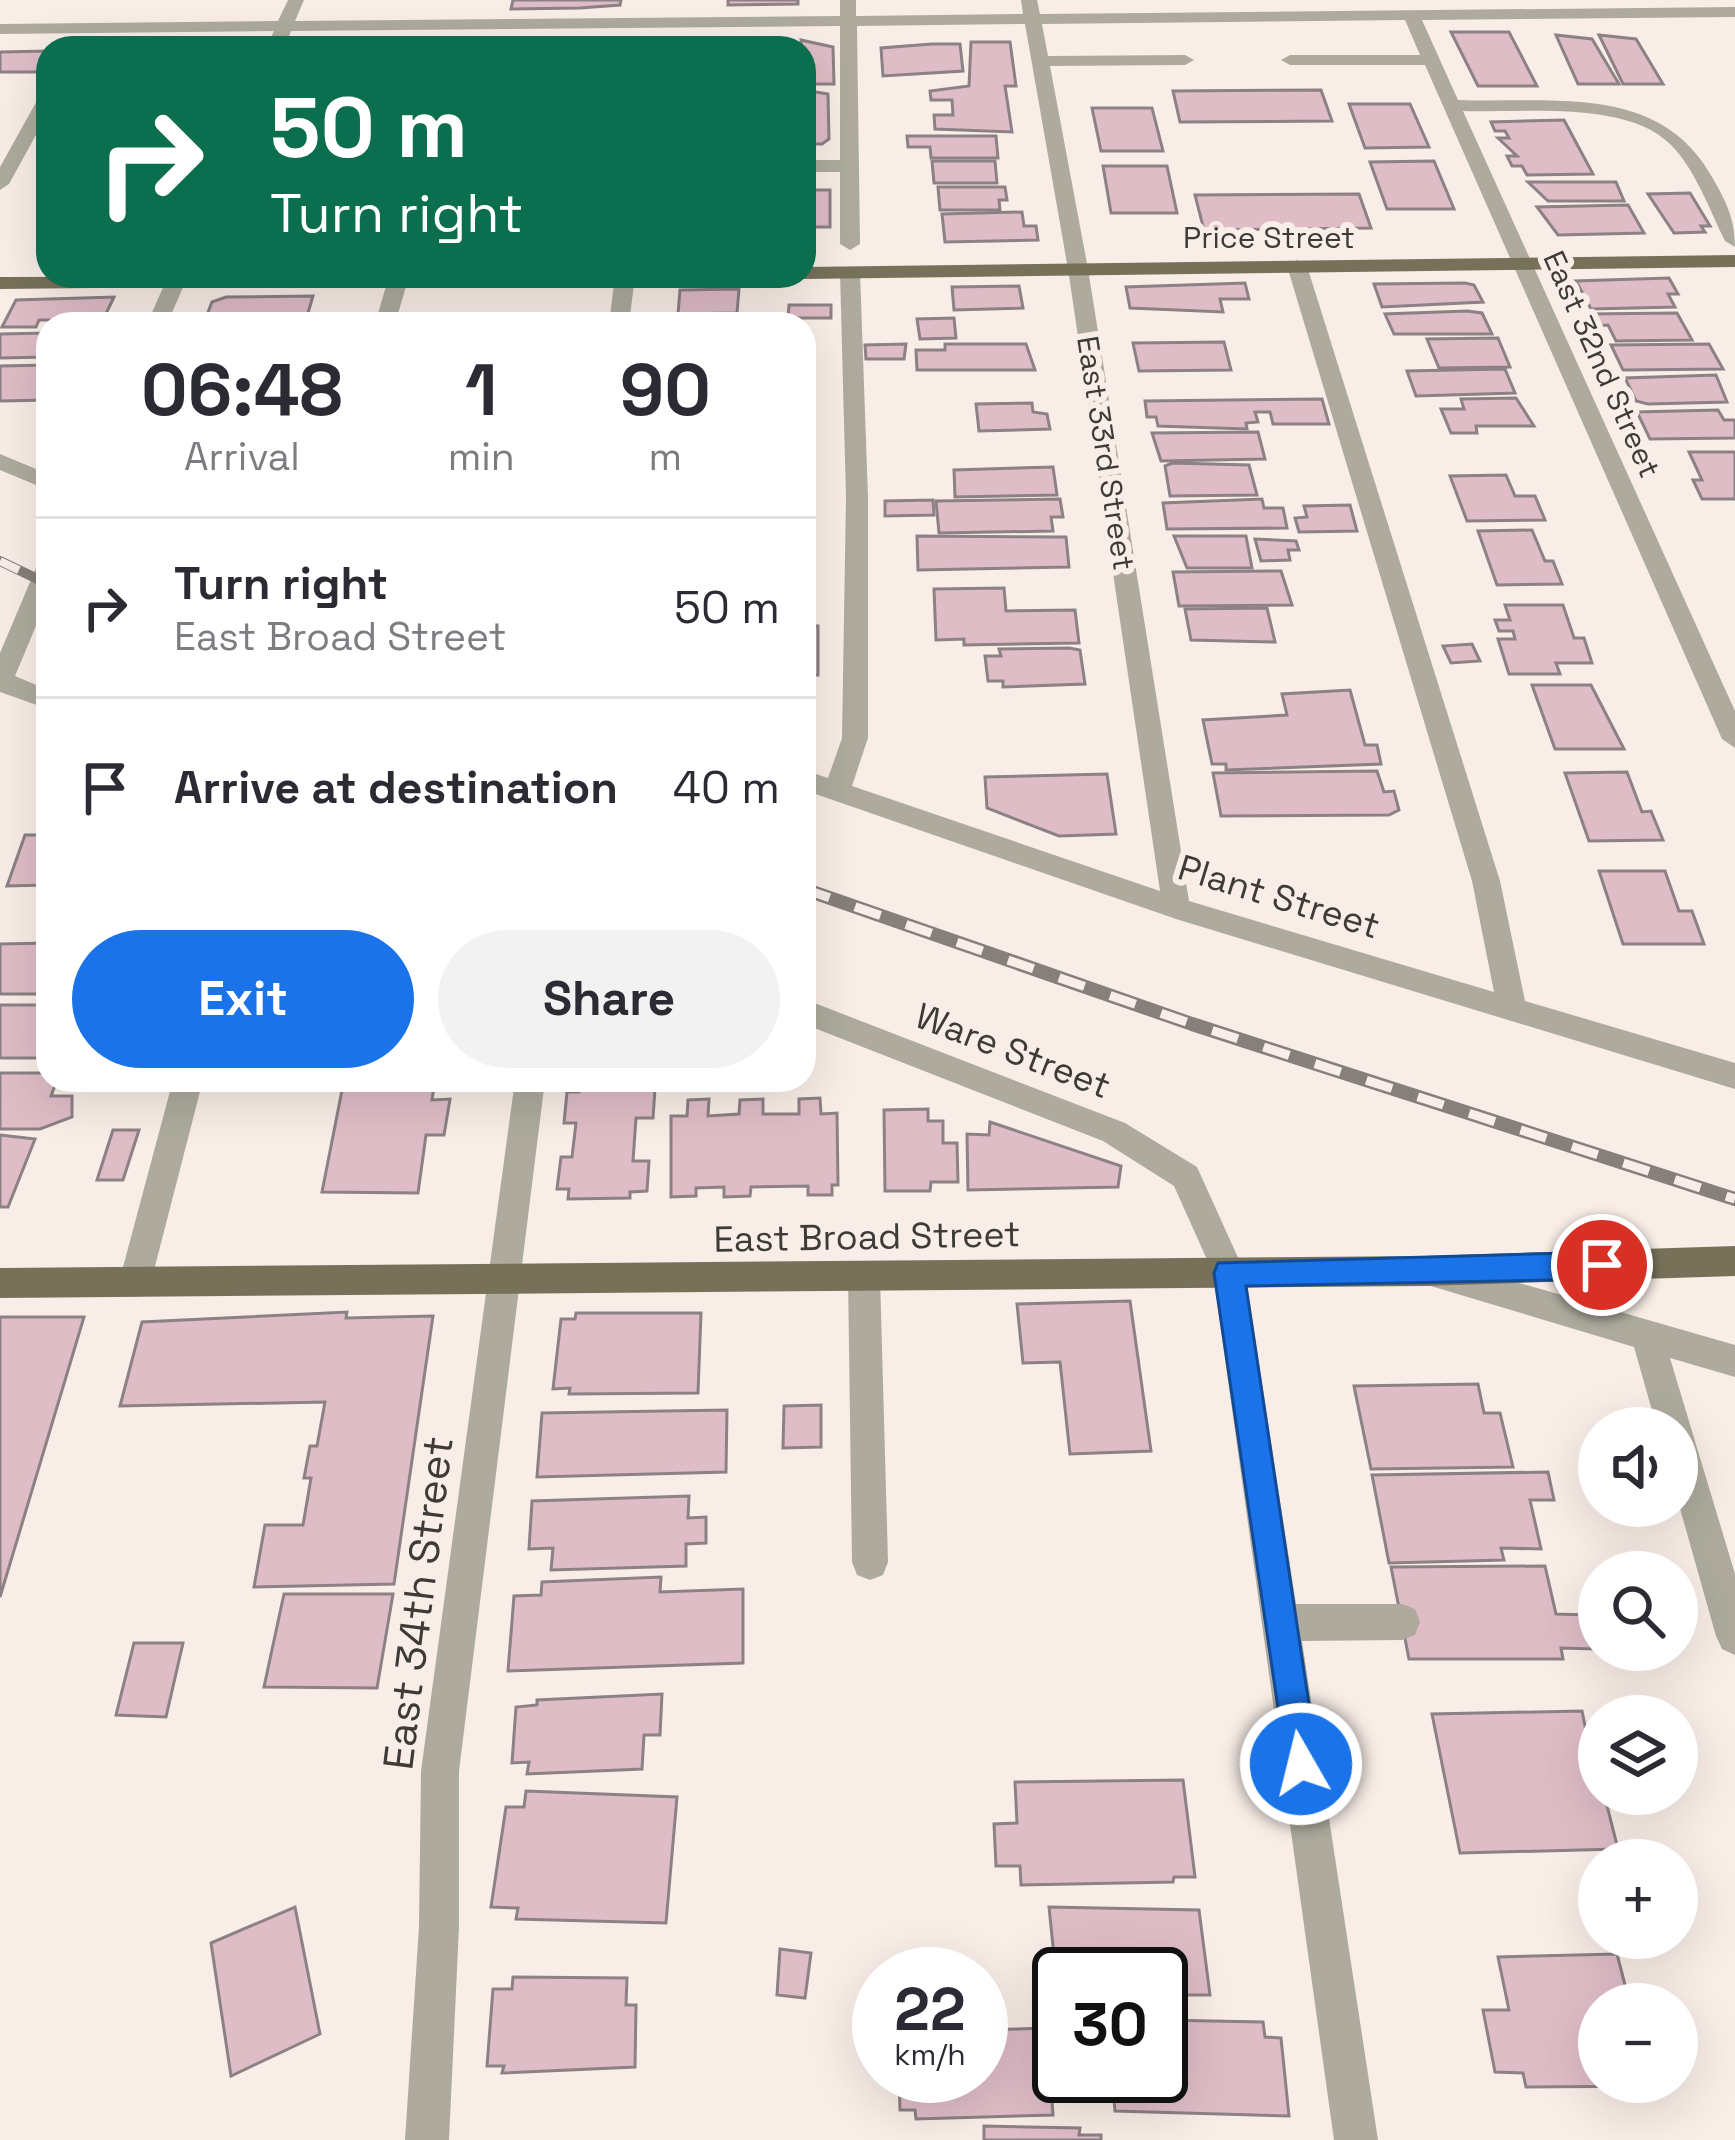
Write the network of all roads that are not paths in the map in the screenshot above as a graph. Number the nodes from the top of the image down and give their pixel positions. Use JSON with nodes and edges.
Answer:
{"nodes":[{"id":1,"x":296,"y":0,"type":"edge"},
{"id":2,"x":477,"y":0,"type":"edge"},
{"id":3,"x":660,"y":0,"type":"edge"},
{"id":4,"x":98,"y":7,"type":"dead end"},
{"id":5,"x":1222,"y":8,"type":"edge"},
{"id":6,"x":1339,"y":8,"type":"edge"},
{"id":7,"x":848,"y":9,"type":"edge"},
{"id":8,"x":1030,"y":9,"type":"edge"},
{"id":9,"x":1735,"y":12,"type":"edge"},
{"id":10,"x":1412,"y":14,"type":"junction"},
{"id":11,"x":657,"y":20,"type":"junction"},
{"id":12,"x":473,"y":21,"type":"junction"},
{"id":13,"x":286,"y":22,"type":"junction"},
{"id":14,"x":86,"y":27,"type":"junction"},
{"id":15,"x":0,"y":29,"type":"edge"},
{"id":16,"x":81,"y":36,"type":"edge"},
{"id":17,"x":280,"y":36,"type":"edge"},
{"id":18,"x":469,"y":36,"type":"edge"},
{"id":19,"x":655,"y":36,"type":"edge"},
{"id":20,"x":1186,"y":60,"type":"dead end"},
{"id":21,"x":1290,"y":60,"type":"dead end"},
{"id":22,"x":1433,"y":60,"type":"junction"},
{"id":23,"x":1039,"y":62,"type":"junction"},
{"id":24,"x":1455,"y":105,"type":"junction"},
{"id":25,"x":36,"y":119,"type":"edge"},
{"id":26,"x":816,"y":166,"type":"edge"},
{"id":27,"x":850,"y":166,"type":"junction"},
{"id":28,"x":0,"y":184,"type":"edge"},
{"id":29,"x":1735,"y":241,"type":"edge"},
{"id":30,"x":850,"y":244,"type":"dead end"},
{"id":31,"x":1735,"y":261,"type":"edge"},
{"id":32,"x":1297,"y":266,"type":"junction"},
{"id":33,"x":1525,"y":266,"type":"junction"},
{"id":34,"x":1078,"y":269,"type":"junction"},
{"id":35,"x":850,"y":272,"type":"junction"},
{"id":36,"x":816,"y":273,"type":"edge"},
{"id":37,"x":36,"y":283,"type":"edge"},
{"id":38,"x":0,"y":284,"type":"edge"},
{"id":39,"x":0,"y":461,"type":"edge"},
{"id":40,"x":36,"y":478,"type":"edge"},
{"id":41,"x":36,"y":596,"type":"edge"},
{"id":42,"x":0,"y":681,"type":"edge"},
{"id":43,"x":36,"y":695,"type":"edge"},
{"id":44,"x":1735,"y":739,"type":"edge"},
{"id":45,"x":816,"y":783,"type":"edge"},
{"id":46,"x":837,"y":791,"type":"junction"},
{"id":47,"x":1176,"y":908,"type":"junction"},
{"id":48,"x":1512,"y":1009,"type":"junction"},
{"id":49,"x":816,"y":1016,"type":"edge"},
{"id":50,"x":1735,"y":1076,"type":"edge"},
{"id":51,"x":185,"y":1092,"type":"edge"},
{"id":52,"x":528,"y":1092,"type":"edge"},
{"id":53,"x":1735,"y":1261,"type":"edge"},
{"id":54,"x":1425,"y":1271,"type":"junction"},
{"id":55,"x":1229,"y":1273,"type":"junction"},
{"id":56,"x":864,"y":1276,"type":"junction"},
{"id":57,"x":505,"y":1279,"type":"junction"},
{"id":58,"x":135,"y":1282,"type":"junction"},
{"id":59,"x":0,"y":1283,"type":"edge"},
{"id":60,"x":1646,"y":1332,"type":"junction"},
{"id":61,"x":1735,"y":1361,"type":"edge"},
{"id":62,"x":1668,"y":1407,"type":"edge"},
{"id":63,"x":1698,"y":1509,"type":"edge"},
{"id":64,"x":870,"y":1562,"type":"dead end"},
{"id":65,"x":1402,"y":1622,"type":"dead end"},
{"id":66,"x":1280,"y":1623,"type":"junction"},
{"id":67,"x":1735,"y":1636,"type":"edge"},
{"id":68,"x":428,"y":2140,"type":"edge"},
{"id":69,"x":1356,"y":2140,"type":"edge"}],
"edges":[{"from":1,"to":13,"type":"street"},
{"from":2,"to":12,"type":"street"},
{"from":3,"to":11,"type":"street"},
{"from":4,"to":14,"type":"street"},
{"from":5,"to":6,"type":"street"},
{"from":5,"to":8,"type":"street"},
{"from":6,"to":10,"type":"street"},
{"from":7,"to":8,"type":"street"},
{"from":7,"to":11,"type":"street"},
{"from":7,"to":27,"type":"street"},
{"from":8,"to":23,"type":"street","name":"East 33rd Street"},
{"from":9,"to":10,"type":"street"},
{"from":10,"to":22,"type":"street","name":"East 32nd Street"},
{"from":11,"to":12,"type":"street"},
{"from":11,"to":19,"type":"street"},
{"from":12,"to":13,"type":"street"},
{"from":12,"to":18,"type":"street"},
{"from":13,"to":14,"type":"street"},
{"from":13,"to":17,"type":"street"},
{"from":14,"to":15,"type":"street"},
{"from":14,"to":16,"type":"street"},
{"from":20,"to":23,"type":"street"},
{"from":21,"to":22,"type":"street"},
{"from":22,"to":24,"type":"street","name":"East 32nd Street"},
{"from":23,"to":34,"type":"street","name":"East 33rd Street"},
{"from":24,"to":29,"type":"street"},
{"from":24,"to":33,"type":"street","name":"East 32nd Street"},
{"from":25,"to":28,"type":"street"},
{"from":26,"to":27,"type":"street"},
{"from":27,"to":30,"type":"street"},
{"from":31,"to":33,"type":"main road","name":"Price Street"},
{"from":32,"to":33,"type":"main road","name":"Price Street"},
{"from":32,"to":34,"type":"main road","name":"Price Street"},
{"from":32,"to":48,"type":"street"},
{"from":33,"to":44,"type":"street","name":"East 32nd Street"},
{"from":34,"to":35,"type":"main road","name":"Price Street"},
{"from":34,"to":47,"type":"street","name":"East 33rd Street"},
{"from":35,"to":36,"type":"main road","name":"Price Street"},
{"from":35,"to":46,"type":"street"},
{"from":37,"to":38,"type":"main road"},
{"from":39,"to":40,"type":"street"},
{"from":41,"to":42,"type":"street"},
{"from":42,"to":43,"type":"street"},
{"from":45,"to":46,"type":"street","name":"Plant Street"},
{"from":46,"to":47,"type":"street","name":"Plant Street"},
{"from":47,"to":48,"type":"street","name":"Plant Street"},
{"from":48,"to":50,"type":"street","name":"Plant Street"},
{"from":49,"to":55,"type":"street","name":"Ware Street"},
{"from":51,"to":58,"type":"street"},
{"from":52,"to":57,"type":"street","name":"East 34th Street"},
{"from":53,"to":54,"type":"main road","name":"East Broad Street"},
{"from":54,"to":55,"type":"main road","name":"East Broad Street"},
{"from":54,"to":60,"type":"street"},
{"from":55,"to":56,"type":"main road","name":"East Broad Street"},
{"from":55,"to":66,"type":"street"},
{"from":56,"to":57,"type":"main road","name":"East Broad Street"},
{"from":56,"to":64,"type":"street"},
{"from":57,"to":58,"type":"main road","name":"East Broad Street"},
{"from":57,"to":68,"type":"street","name":"East 34th Street"},
{"from":58,"to":59,"type":"main road","name":"East Broad Street"},
{"from":60,"to":61,"type":"street"},
{"from":60,"to":62,"type":"street"},
{"from":63,"to":67,"type":"street"},
{"from":65,"to":66,"type":"street"},
{"from":66,"to":69,"type":"street"}]}
